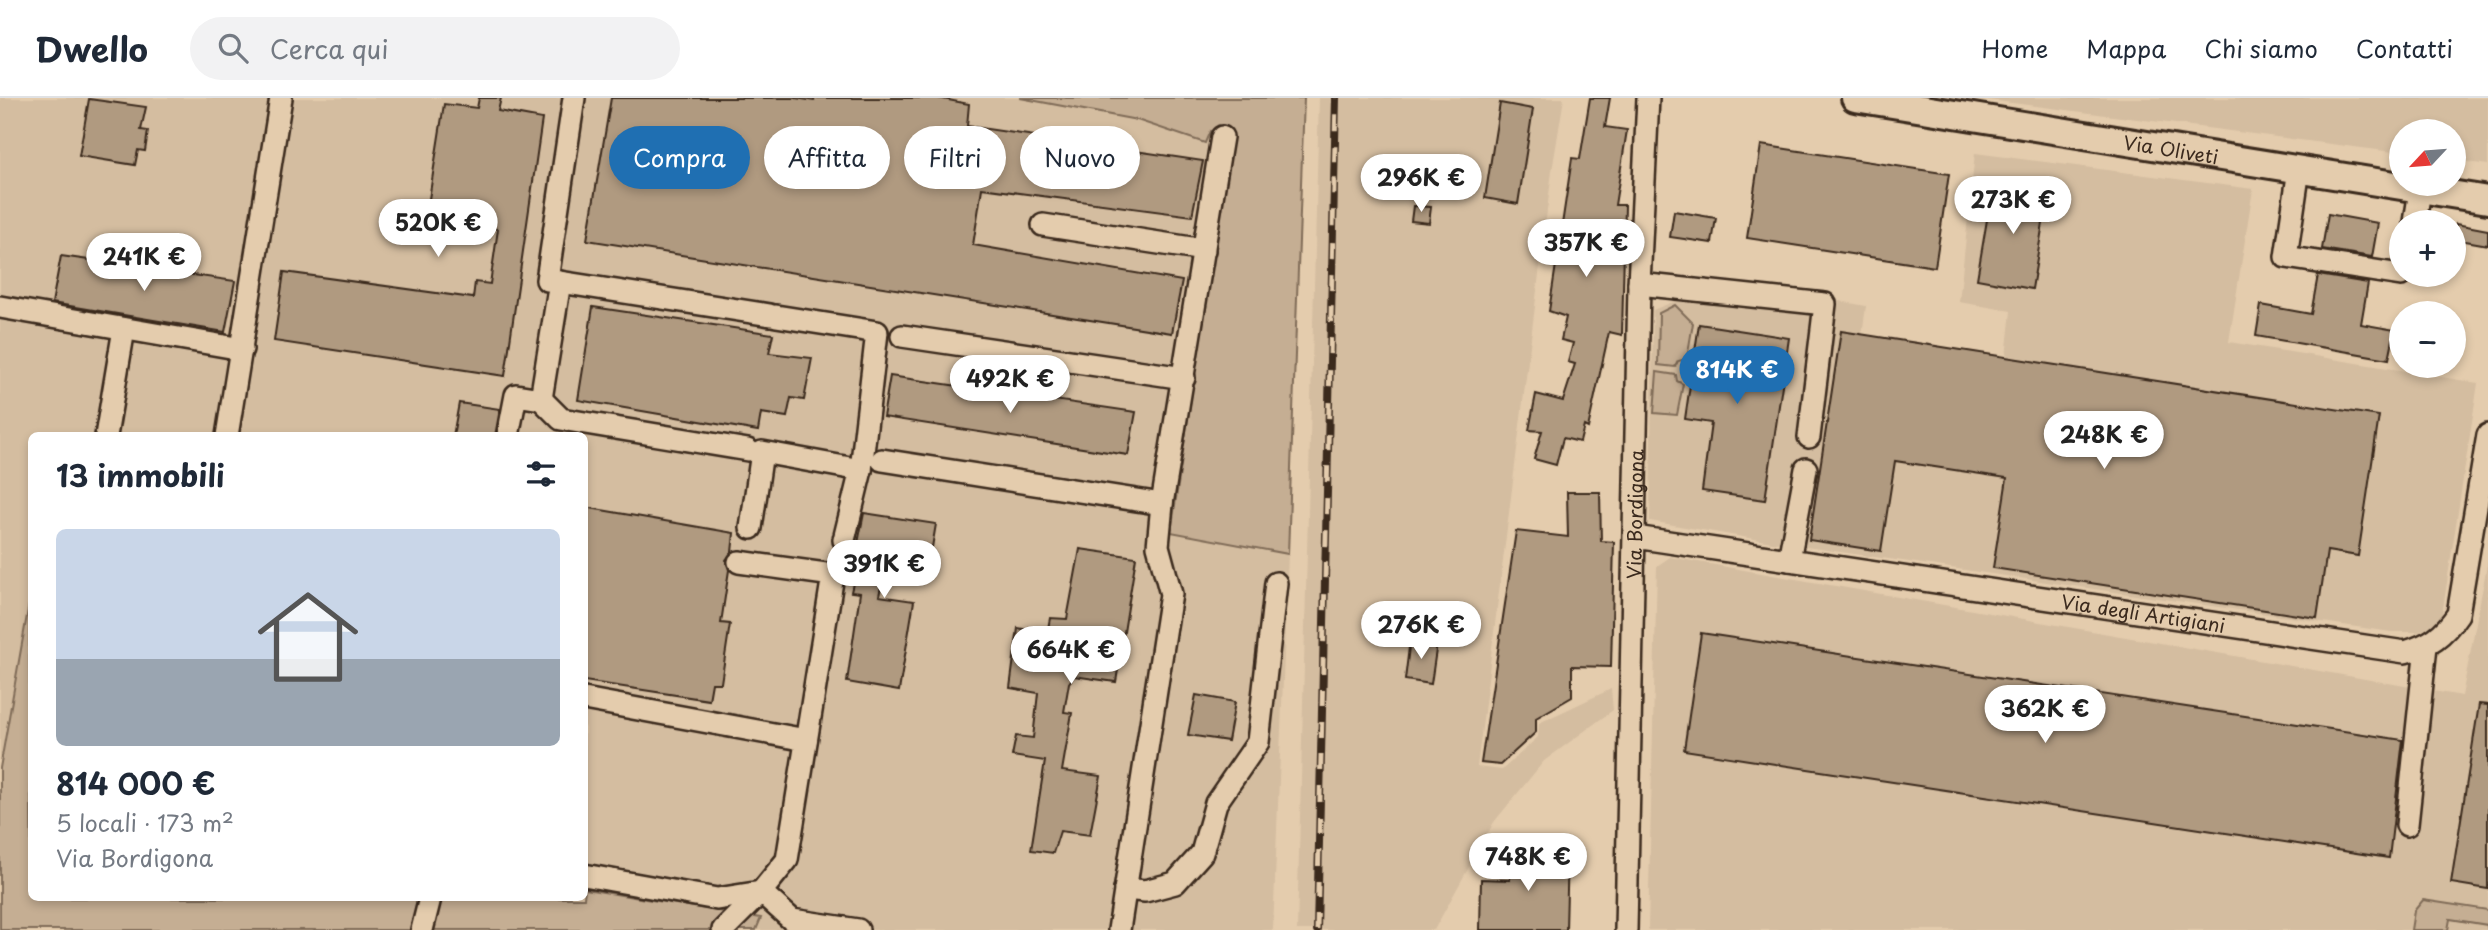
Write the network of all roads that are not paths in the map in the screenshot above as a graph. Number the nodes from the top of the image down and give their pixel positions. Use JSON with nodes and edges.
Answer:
{"nodes":[{"id":1,"x":281,"y":98,"type":"edge"},
{"id":2,"x":574,"y":98,"type":"edge"},
{"id":3,"x":1648,"y":98,"type":"edge"},
{"id":4,"x":1855,"y":98,"type":"edge"},
{"id":5,"x":1222,"y":137,"type":"dead end"},
{"id":6,"x":2299,"y":169,"type":"junction"},
{"id":7,"x":2389,"y":185,"type":"edge"},
{"id":8,"x":2461,"y":196,"type":"edge"},
{"id":9,"x":2488,"y":200,"type":"edge"},
{"id":10,"x":1043,"y":225,"type":"dead end"},
{"id":11,"x":1204,"y":250,"type":"junction"},
{"id":12,"x":2389,"y":273,"type":"edge"},
{"id":13,"x":560,"y":282,"type":"junction"},
{"id":14,"x":1639,"y":284,"type":"junction"},
{"id":15,"x":0,"y":307,"type":"edge"},
{"id":16,"x":124,"y":329,"type":"junction"},
{"id":17,"x":892,"y":334,"type":"junction"},
{"id":18,"x":242,"y":349,"type":"junction"},
{"id":19,"x":1184,"y":378,"type":"junction"},
{"id":20,"x":541,"y":400,"type":"junction"},
{"id":21,"x":107,"y":432,"type":"edge"},
{"id":22,"x":228,"y":432,"type":"edge"},
{"id":23,"x":510,"y":432,"type":"edge"},
{"id":24,"x":2488,"y":435,"type":"edge"},
{"id":25,"x":1809,"y":437,"type":"dead end"},
{"id":26,"x":755,"y":451,"type":"junction"},
{"id":27,"x":871,"y":461,"type":"junction"},
{"id":28,"x":1806,"y":468,"type":"dead end"},
{"id":29,"x":1162,"y":505,"type":"junction"},
{"id":30,"x":1636,"y":537,"type":"junction"},
{"id":31,"x":1789,"y":561,"type":"junction"},
{"id":32,"x":833,"y":575,"type":"junction"},
{"id":33,"x":1276,"y":583,"type":"dead end"},
{"id":34,"x":2427,"y":646,"type":"junction"},
{"id":35,"x":588,"y":700,"type":"edge"},
{"id":36,"x":806,"y":740,"type":"junction"},
{"id":37,"x":2407,"y":825,"type":"dead end"},
{"id":38,"x":588,"y":876,"type":"edge"},
{"id":39,"x":1125,"y":889,"type":"junction"},
{"id":40,"x":761,"y":892,"type":"junction"},
{"id":41,"x":429,"y":901,"type":"edge"},
{"id":42,"x":422,"y":930,"type":"edge"},
{"id":43,"x":723,"y":930,"type":"edge"},
{"id":44,"x":858,"y":930,"type":"edge"},
{"id":45,"x":1119,"y":930,"type":"edge"},
{"id":46,"x":1626,"y":930,"type":"edge"}],
"edges":[{"from":1,"to":18,"type":"street"},
{"from":2,"to":13,"type":"street"},
{"from":3,"to":14,"type":"street","name":"Via Bordigona"},
{"from":4,"to":6,"type":"main road","name":"Via Oliveti"},
{"from":5,"to":11,"type":"street"},
{"from":6,"to":7,"type":"main road","name":"Via Oliveti"},
{"from":6,"to":12,"type":"street"},
{"from":8,"to":9,"type":"main road","name":"Via Oliveti"},
{"from":10,"to":11,"type":"street"},
{"from":11,"to":19,"type":"street"},
{"from":13,"to":17,"type":"street"},
{"from":13,"to":20,"type":"street"},
{"from":14,"to":25,"type":"street"},
{"from":14,"to":30,"type":"street","name":"Via Bordigona"},
{"from":15,"to":16,"type":"street"},
{"from":16,"to":18,"type":"street"},
{"from":16,"to":21,"type":"street"},
{"from":17,"to":19,"type":"street"},
{"from":17,"to":27,"type":"street"},
{"from":18,"to":22,"type":"street"},
{"from":19,"to":29,"type":"street"},
{"from":20,"to":23,"type":"street"},
{"from":20,"to":26,"type":"street"},
{"from":24,"to":34,"type":"street"},
{"from":26,"to":27,"type":"street"},
{"from":26,"to":32,"type":"street"},
{"from":27,"to":29,"type":"street"},
{"from":27,"to":32,"type":"street"},
{"from":28,"to":31,"type":"street"},
{"from":29,"to":39,"type":"street"},
{"from":30,"to":31,"type":"street","name":"Via degli Artigiani"},
{"from":30,"to":46,"type":"street","name":"Via Bordigona"},
{"from":31,"to":34,"type":"street","name":"Via degli Artigiani"},
{"from":32,"to":36,"type":"street"},
{"from":33,"to":39,"type":"street"},
{"from":34,"to":37,"type":"street"},
{"from":35,"to":36,"type":"street"},
{"from":36,"to":40,"type":"street"},
{"from":38,"to":40,"type":"street"},
{"from":39,"to":45,"type":"street"},
{"from":40,"to":43,"type":"street"},
{"from":40,"to":44,"type":"street"},
{"from":41,"to":42,"type":"street"}]}
